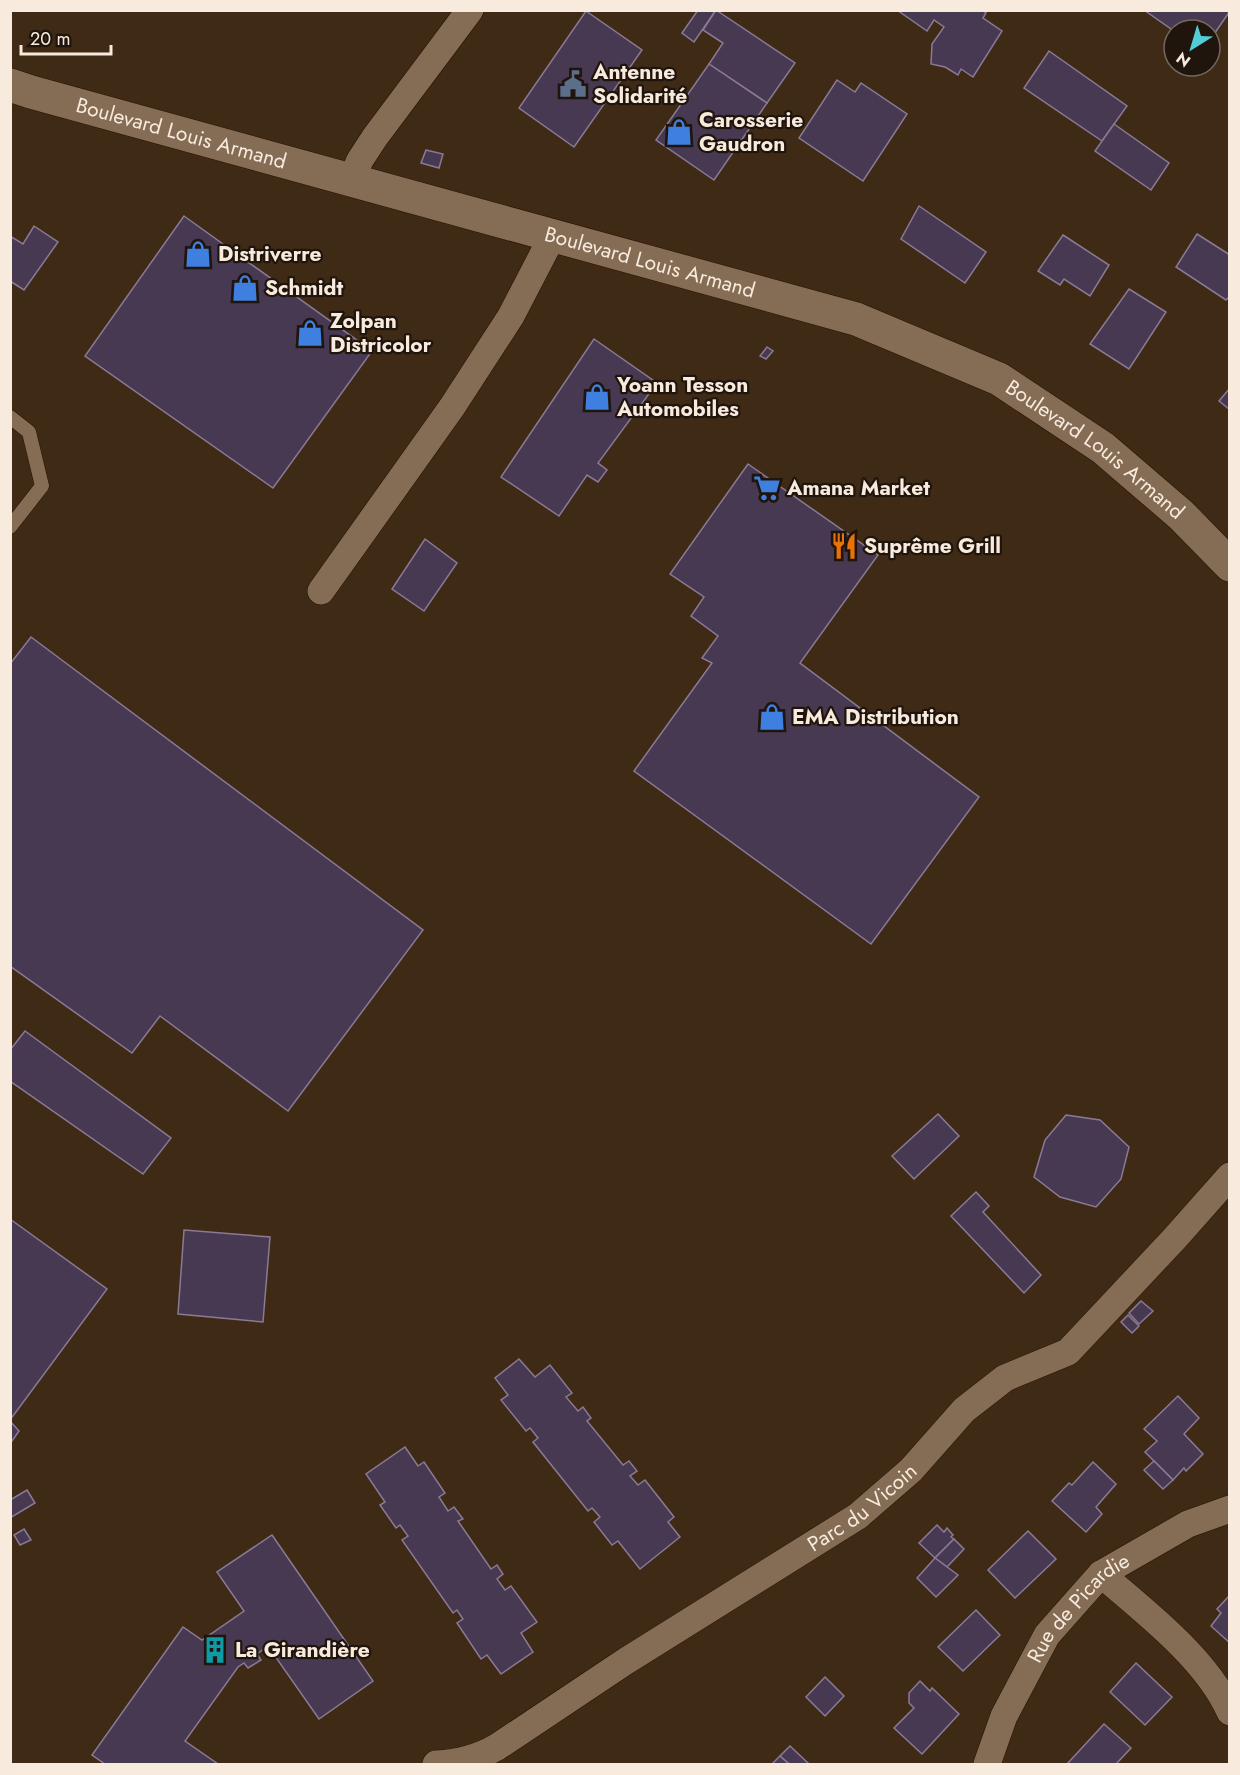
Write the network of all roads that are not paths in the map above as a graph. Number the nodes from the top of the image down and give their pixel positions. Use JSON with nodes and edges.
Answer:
{"nodes":[{"id":1,"x":470,"y":10,"type":"edge"},
{"id":2,"x":10,"y":85,"type":"edge"},
{"id":3,"x":351,"y":180,"type":"junction"},
{"id":4,"x":553,"y":235,"type":"junction"},
{"id":5,"x":10,"y":417,"type":"edge"},
{"id":6,"x":10,"y":527,"type":"edge"},
{"id":7,"x":1230,"y":565,"type":"edge"},
{"id":8,"x":321,"y":591,"type":"dead end"},
{"id":9,"x":1230,"y":1176,"type":"edge"},
{"id":10,"x":1230,"y":1509,"type":"edge"},
{"id":11,"x":1101,"y":1574,"type":"junction"},
{"id":12,"x":1230,"y":1712,"type":"edge"},
{"id":13,"x":436,"y":1764,"type":"edge"},
{"id":14,"x":987,"y":1764,"type":"edge"}],
"edges":[{"from":1,"to":3,"type":"street"},
{"from":2,"to":3,"type":"street","name":"Boulevard Louis Armand"},
{"from":3,"to":4,"type":"street","name":"Boulevard Louis Armand"},
{"from":4,"to":7,"type":"street","name":"Boulevard Louis Armand"},
{"from":4,"to":8,"type":"street"},
{"from":5,"to":6,"type":"lane"},
{"from":9,"to":13,"type":"street","name":"Parc du Vicoin"},
{"from":10,"to":11,"type":"street","name":"Rue de Picardie"},
{"from":11,"to":12,"type":"street"},
{"from":11,"to":14,"type":"street","name":"Rue de Picardie"}]}
